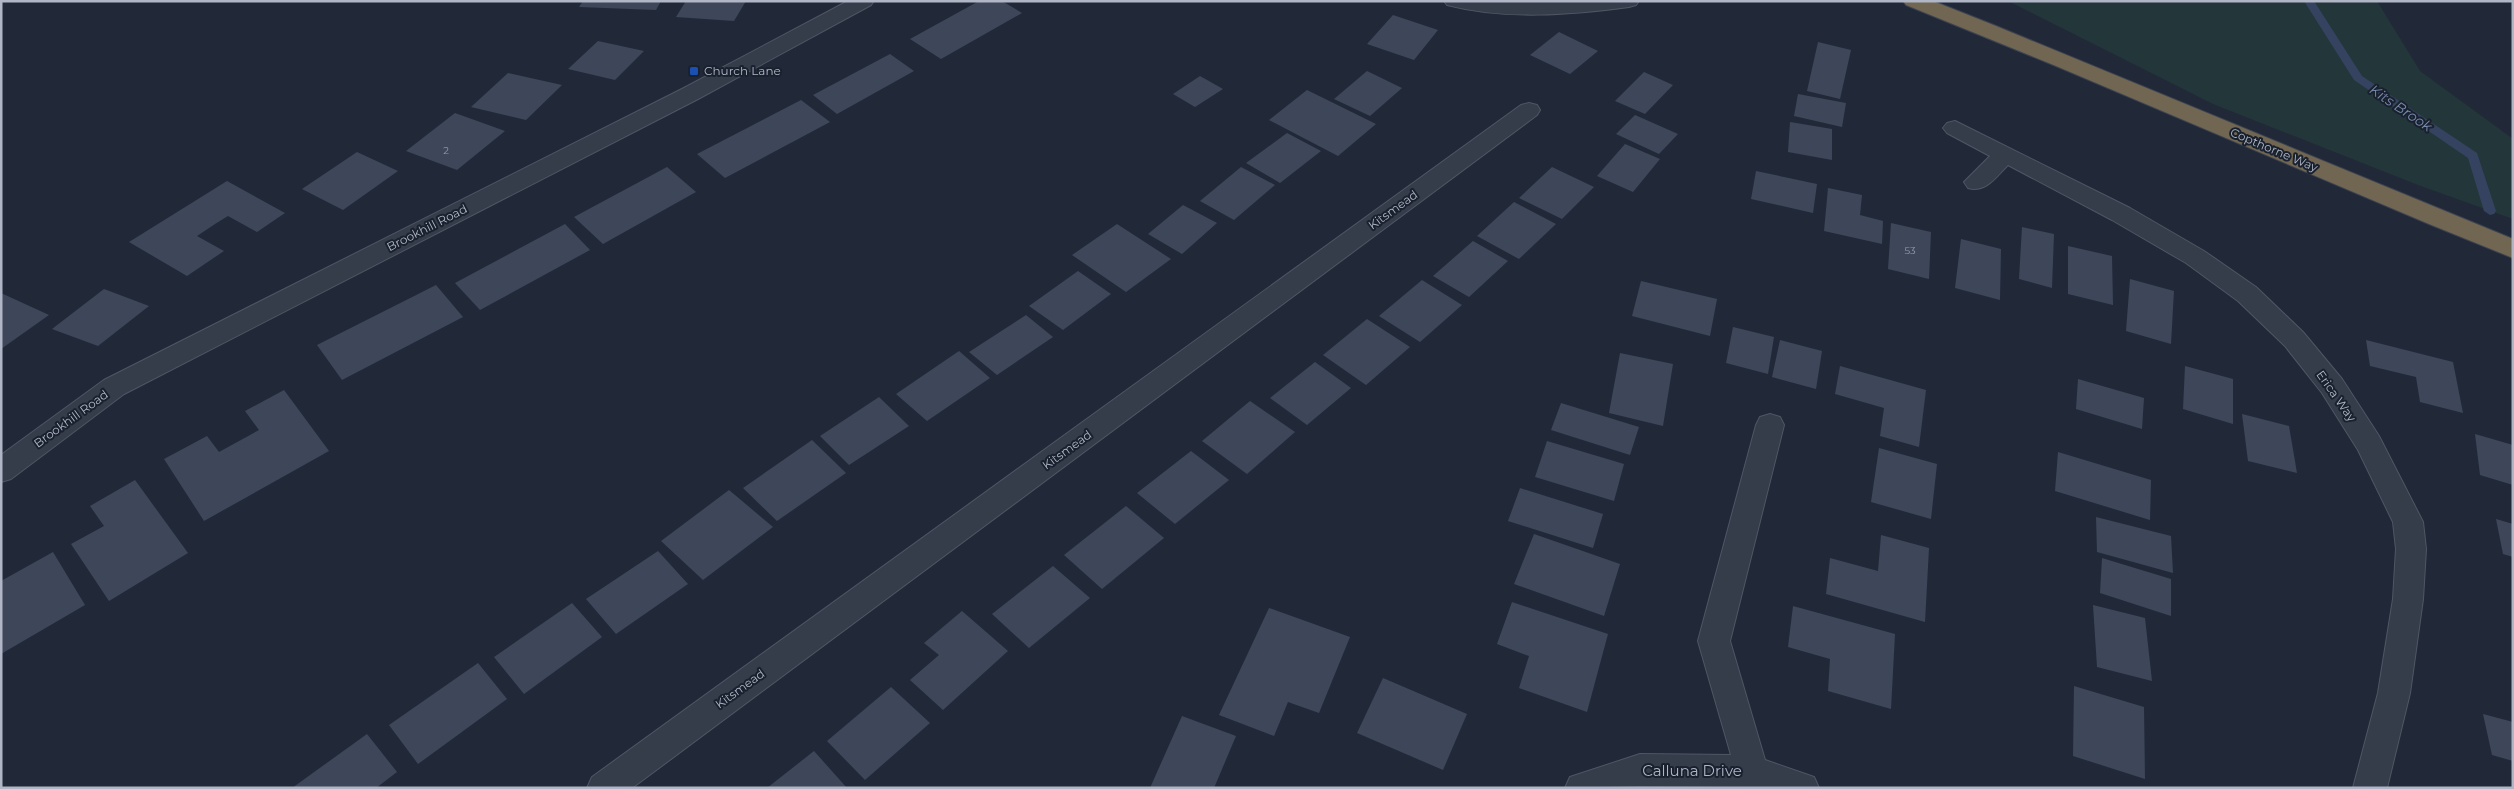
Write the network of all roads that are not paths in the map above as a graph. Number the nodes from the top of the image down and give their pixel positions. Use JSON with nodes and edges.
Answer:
{"nodes":[{"id":1,"x":864,"y":1,"type":"edge"},
{"id":2,"x":1454,"y":1,"type":"edge"},
{"id":3,"x":1629,"y":1,"type":"edge"},
{"id":4,"x":1913,"y":1,"type":"edge"},
{"id":5,"x":1962,"y":1,"type":"edge"},
{"id":6,"x":2036,"y":48,"type":"junction"},
{"id":7,"x":1529,"y":110,"type":"dead end"},
{"id":8,"x":1955,"y":128,"type":"dead end"},
{"id":9,"x":2005,"y":155,"type":"junction"},
{"id":10,"x":1976,"y":182,"type":"dead end"},
{"id":11,"x":2513,"y":249,"type":"edge"},
{"id":12,"x":1770,"y":425,"type":"dead end"},
{"id":13,"x":2,"y":469,"type":"edge"},
{"id":14,"x":1752,"y":771,"type":"junction"},
{"id":15,"x":604,"y":788,"type":"edge"},
{"id":16,"x":1582,"y":788,"type":"edge"},
{"id":17,"x":1802,"y":788,"type":"edge"},
{"id":18,"x":2370,"y":788,"type":"edge"}],
"edges":[{"from":1,"to":13,"type":"street","name":"Brookhill Road"},
{"from":2,"to":3,"type":"street"},
{"from":4,"to":6,"type":"highway","name":"Copthorne Way"},
{"from":5,"to":6,"type":"highway","name":"Copthorne Way"},
{"from":6,"to":11,"type":"highway","name":"Copthorne Way"},
{"from":7,"to":15,"type":"street","name":"Kitsmead"},
{"from":8,"to":9,"type":"street","name":"Erica Way"},
{"from":9,"to":10,"type":"street"},
{"from":9,"to":18,"type":"street","name":"Erica Way"},
{"from":12,"to":14,"type":"street"},
{"from":14,"to":16,"type":"street","name":"Calluna Drive"},
{"from":14,"to":17,"type":"street","name":"Calluna Drive"}]}
